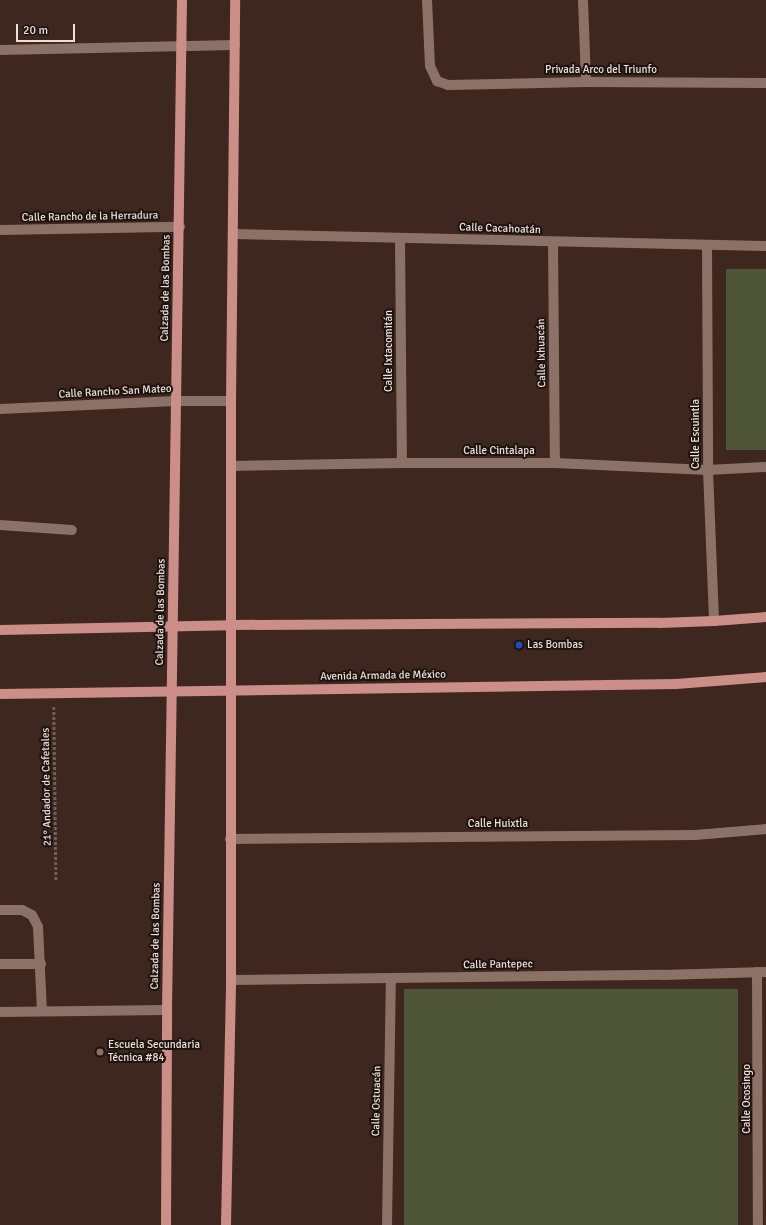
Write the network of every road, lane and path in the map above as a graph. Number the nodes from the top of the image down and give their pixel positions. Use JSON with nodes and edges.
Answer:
{"nodes":[{"id":1,"x":182,"y":0,"type":"edge"},
{"id":2,"x":235,"y":0,"type":"edge"},
{"id":3,"x":427,"y":0,"type":"edge"},
{"id":4,"x":583,"y":0,"type":"edge"},
{"id":5,"x":235,"y":45,"type":"junction"},
{"id":6,"x":181,"y":47,"type":"junction"},
{"id":7,"x":0,"y":50,"type":"edge"},
{"id":8,"x":586,"y":82,"type":"junction"},
{"id":9,"x":766,"y":83,"type":"edge"},
{"id":10,"x":180,"y":227,"type":"junction"},
{"id":11,"x":0,"y":230,"type":"edge"},
{"id":12,"x":233,"y":234,"type":"junction"},
{"id":13,"x":400,"y":238,"type":"junction"},
{"id":14,"x":553,"y":242,"type":"junction"},
{"id":15,"x":707,"y":246,"type":"junction"},
{"id":16,"x":766,"y":246,"type":"edge"},
{"id":17,"x":176,"y":401,"type":"junction"},
{"id":18,"x":231,"y":401,"type":"junction"},
{"id":19,"x":0,"y":409,"type":"edge"},
{"id":20,"x":402,"y":463,"type":"junction"},
{"id":21,"x":555,"y":463,"type":"junction"},
{"id":22,"x":232,"y":466,"type":"junction"},
{"id":23,"x":766,"y":467,"type":"edge"},
{"id":24,"x":708,"y":470,"type":"junction"},
{"id":25,"x":0,"y":525,"type":"edge"},
{"id":26,"x":72,"y":530,"type":"dead end"},
{"id":27,"x":766,"y":617,"type":"edge"},
{"id":28,"x":714,"y":621,"type":"junction"},
{"id":29,"x":231,"y":625,"type":"junction"},
{"id":30,"x":174,"y":627,"type":"junction"},
{"id":31,"x":0,"y":630,"type":"edge"},
{"id":32,"x":766,"y":677,"type":"edge"},
{"id":33,"x":231,"y":690,"type":"junction"},
{"id":34,"x":171,"y":692,"type":"junction"},
{"id":35,"x":54,"y":693,"type":"junction"},
{"id":36,"x":0,"y":694,"type":"edge"},
{"id":37,"x":766,"y":829,"type":"edge"},
{"id":38,"x":230,"y":839,"type":"junction"},
{"id":39,"x":56,"y":880,"type":"dead end"},
{"id":40,"x":0,"y":910,"type":"edge"},
{"id":41,"x":0,"y":964,"type":"edge"},
{"id":42,"x":41,"y":964,"type":"junction"},
{"id":43,"x":762,"y":972,"type":"edge"},
{"id":44,"x":391,"y":978,"type":"junction"},
{"id":45,"x":231,"y":980,"type":"junction"},
{"id":46,"x":166,"y":1010,"type":"junction"},
{"id":47,"x":42,"y":1011,"type":"junction"},
{"id":48,"x":0,"y":1012,"type":"edge"},
{"id":49,"x":762,"y":1114,"type":"edge"},
{"id":50,"x":166,"y":1225,"type":"edge"},
{"id":51,"x":226,"y":1225,"type":"edge"},
{"id":52,"x":386,"y":1225,"type":"edge"},
{"id":53,"x":758,"y":1225,"type":"edge"}],
"edges":[{"from":1,"to":6,"type":"main road","name":"Calzada de las Bombas"},
{"from":2,"to":5,"type":"main road"},
{"from":3,"to":8,"type":"street","name":"Privada Arco del Triunfo"},
{"from":4,"to":8,"type":"street"},
{"from":5,"to":6,"type":"street"},
{"from":5,"to":12,"type":"main road"},
{"from":6,"to":7,"type":"street"},
{"from":6,"to":10,"type":"main road","name":"Calzada de las Bombas"},
{"from":8,"to":9,"type":"street","name":"Privada Arco del Triunfo"},
{"from":10,"to":11,"type":"street","name":"Calle Rancho de la Herradura"},
{"from":10,"to":17,"type":"main road","name":"Calzada de las Bombas"},
{"from":12,"to":13,"type":"street","name":"Calle Cacahoatán"},
{"from":12,"to":18,"type":"main road"},
{"from":13,"to":14,"type":"street","name":"Calle Cacahoatán"},
{"from":13,"to":20,"type":"street","name":"Calle Ixtacomitán"},
{"from":14,"to":15,"type":"street","name":"Calle Cacahoatán"},
{"from":14,"to":21,"type":"street","name":"Calle Ixhuacán"},
{"from":15,"to":16,"type":"street","name":"Calle Cacahoatán"},
{"from":15,"to":24,"type":"street","name":"Calle Escuintla"},
{"from":17,"to":18,"type":"street","name":"Calle Rancho San Mateo"},
{"from":17,"to":19,"type":"street","name":"Calle Rancho San Mateo"},
{"from":17,"to":30,"type":"main road","name":"Calzada de las Bombas"},
{"from":18,"to":22,"type":"main road"},
{"from":20,"to":21,"type":"street","name":"Calle Cintalapa"},
{"from":20,"to":22,"type":"street","name":"Calle Cintalapa"},
{"from":21,"to":24,"type":"street","name":"Calle Cintalapa"},
{"from":22,"to":29,"type":"main road"},
{"from":23,"to":24,"type":"street","name":"Calle Cintalapa"},
{"from":24,"to":28,"type":"street","name":"Calle Escuintla"},
{"from":25,"to":26,"type":"street"},
{"from":27,"to":28,"type":"main road"},
{"from":28,"to":29,"type":"main road"},
{"from":29,"to":30,"type":"main road"},
{"from":29,"to":33,"type":"main road"},
{"from":30,"to":31,"type":"main road"},
{"from":30,"to":34,"type":"main road","name":"Calzada de las Bombas"},
{"from":32,"to":33,"type":"main road","name":"Avenida Armada de México"},
{"from":33,"to":34,"type":"main road","name":"Avenida Armada de México"},
{"from":33,"to":38,"type":"main road"},
{"from":34,"to":35,"type":"main road","name":"Avenida Armada de México"},
{"from":34,"to":46,"type":"main road","name":"Calzada de las Bombas"},
{"from":35,"to":36,"type":"main road","name":"Avenida Armada de México"},
{"from":35,"to":39,"type":"path","name":"21° Andador de Cafetales"},
{"from":37,"to":38,"type":"street","name":"Calle Huixtla"},
{"from":38,"to":45,"type":"main road"},
{"from":40,"to":42,"type":"street"},
{"from":41,"to":42,"type":"street"},
{"from":42,"to":47,"type":"street"},
{"from":43,"to":44,"type":"street","name":"Calle Pantepec"},
{"from":43,"to":49,"type":"street","name":"Calle Ocosingo"},
{"from":44,"to":45,"type":"street","name":"Calle Pantepec"},
{"from":44,"to":52,"type":"street","name":"Calle Ostuacán"},
{"from":45,"to":51,"type":"main road"},
{"from":46,"to":47,"type":"street"},
{"from":46,"to":50,"type":"main road","name":"Calzada de las Bombas"},
{"from":47,"to":48,"type":"street"},
{"from":49,"to":53,"type":"street","name":"Calle Ocosingo"}]}
